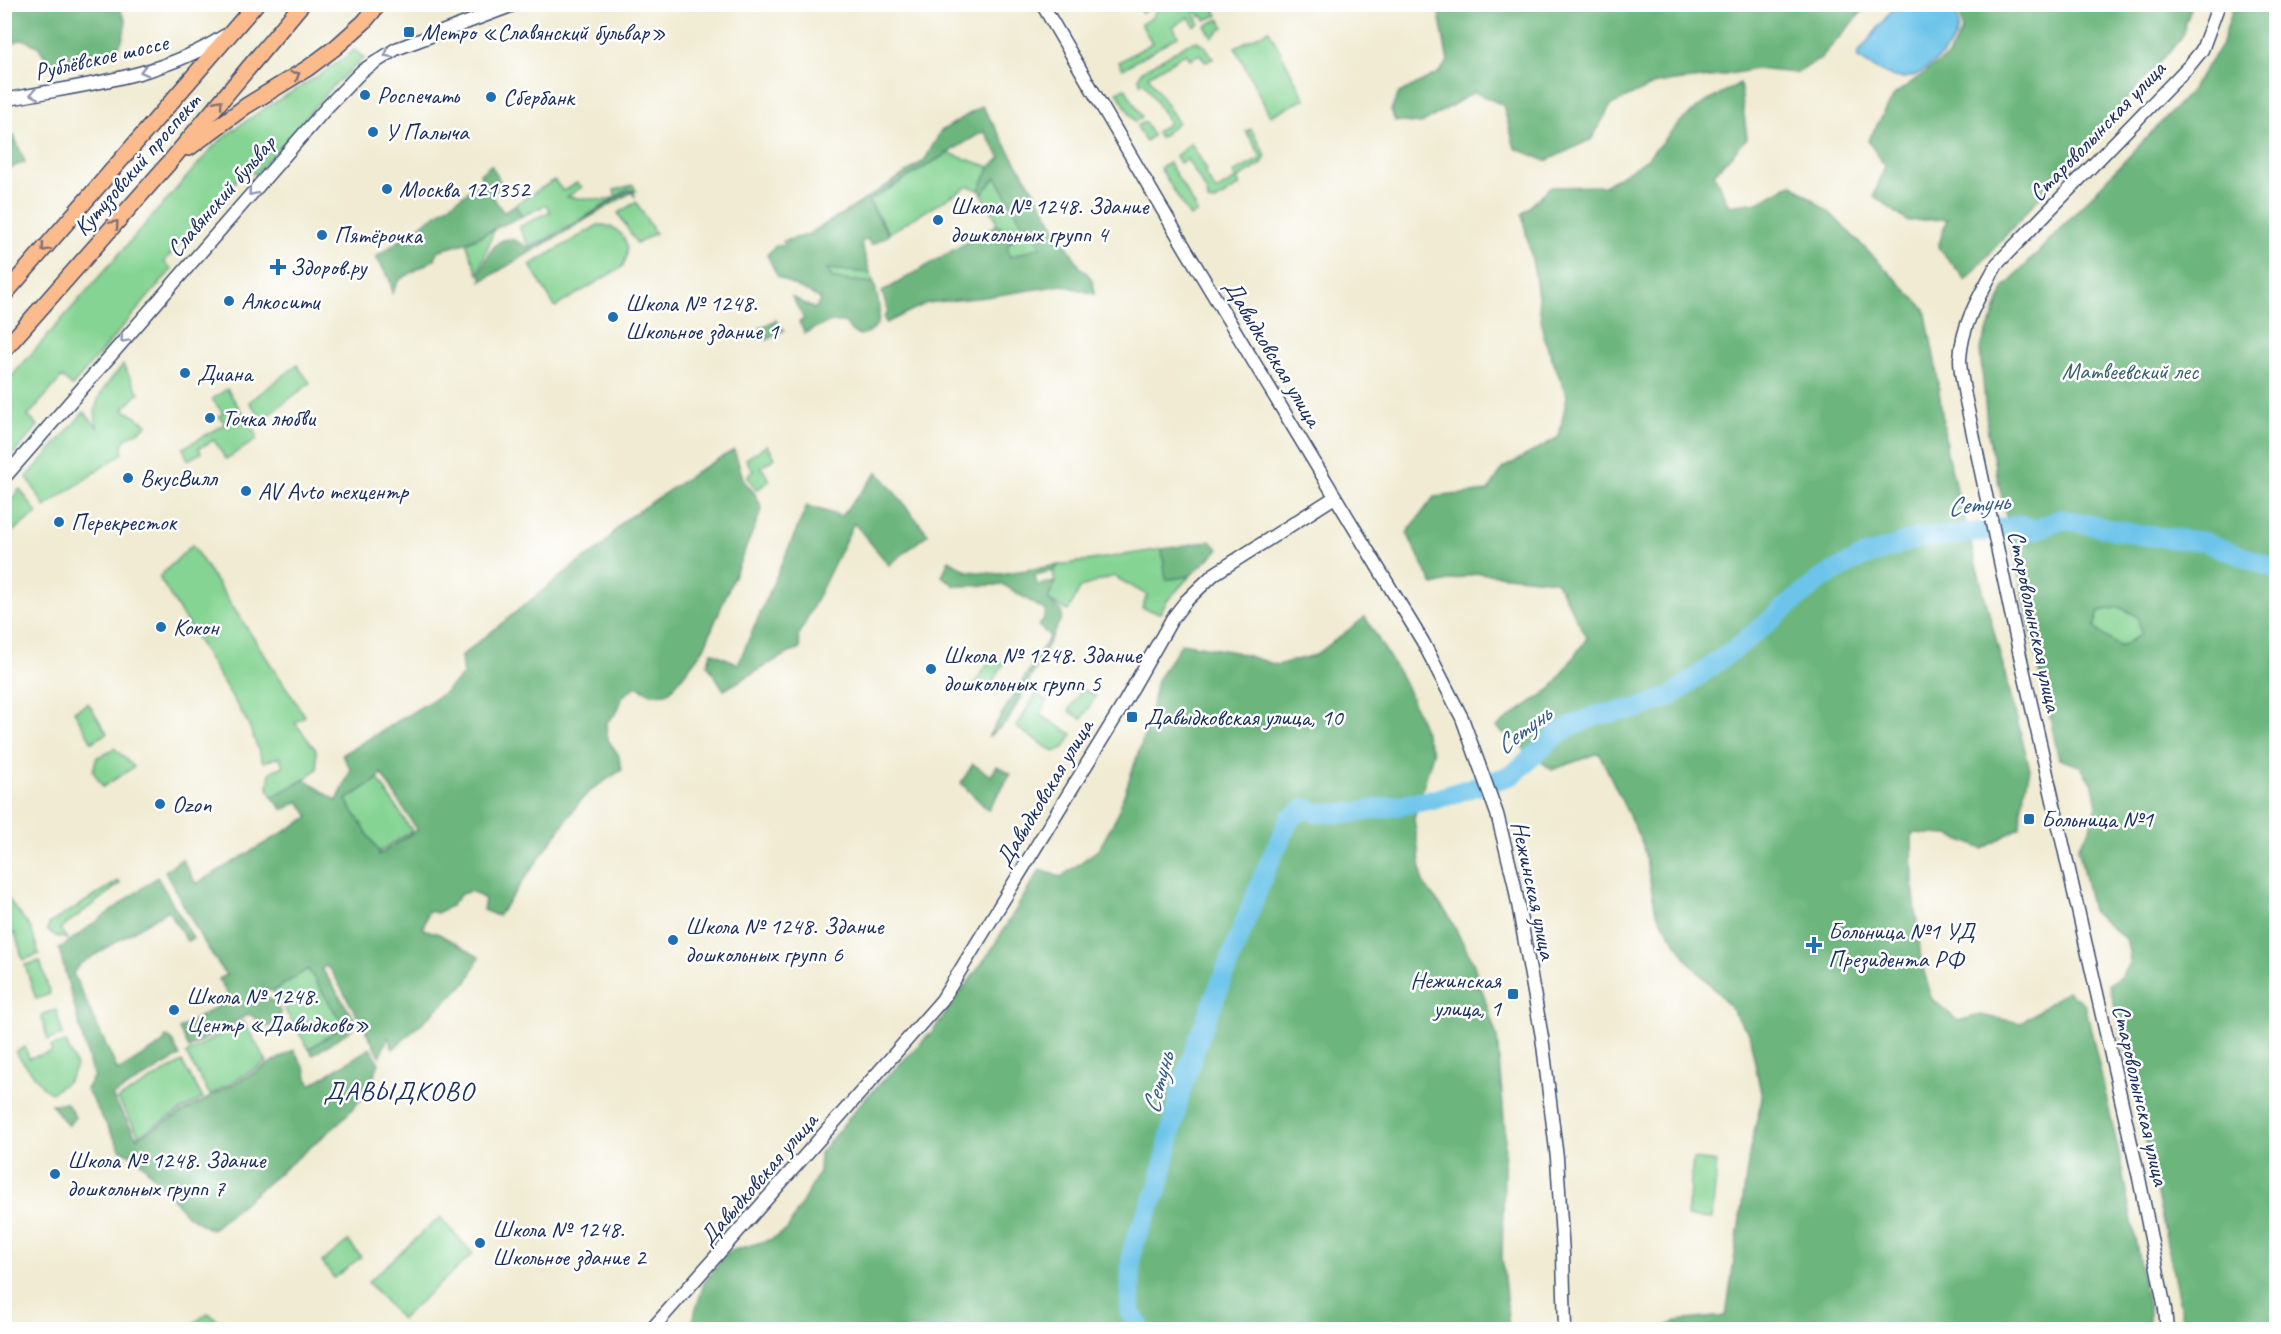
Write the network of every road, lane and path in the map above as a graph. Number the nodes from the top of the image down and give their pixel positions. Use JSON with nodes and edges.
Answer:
{"nodes":[{"id":1,"x":256,"y":4,"type":"edge"},
{"id":2,"x":302,"y":4,"type":"edge"},
{"id":3,"x":379,"y":4,"type":"edge"},
{"id":4,"x":516,"y":4,"type":"edge"},
{"id":5,"x":1042,"y":4,"type":"edge"},
{"id":6,"x":2219,"y":4,"type":"edge"},
{"id":7,"x":235,"y":29,"type":"junction"},
{"id":8,"x":4,"y":100,"type":"edge"},
{"id":9,"x":168,"y":164,"type":"junction"},
{"id":10,"x":4,"y":295,"type":"edge"},
{"id":11,"x":4,"y":350,"type":"edge"},
{"id":12,"x":4,"y":478,"type":"edge"},
{"id":13,"x":1335,"y":497,"type":"junction"},
{"id":14,"x":651,"y":1329,"type":"edge"},
{"id":15,"x":1565,"y":1329,"type":"edge"},
{"id":16,"x":2167,"y":1329,"type":"edge"}],
"edges":[{"from":1,"to":7,"type":"main road","name":"Кутузовский проспект"},
{"from":9,"to":2,"type":"main road","name":"Кутузовский проспект","one_way":true},
{"from":9,"to":3,"type":"main road","one_way":true},
{"from":4,"to":12,"type":"street","name":"Славянский бульвар","one_way":true},
{"from":5,"to":13,"type":"street","name":"Давыдковская улица"},
{"from":6,"to":16,"type":"street","name":"Староволынская улица"},
{"from":7,"to":8,"type":"street","name":"Рублёвское шоссе","one_way":true},
{"from":7,"to":10,"type":"main road","name":"Кутузовский проспект","one_way":true},
{"from":11,"to":9,"type":"main road","name":"Кутузовский проспект","one_way":true},
{"from":13,"to":14,"type":"street","name":"Давыдковская улица"},
{"from":13,"to":15,"type":"street","name":"Нежинская улица"}]}
